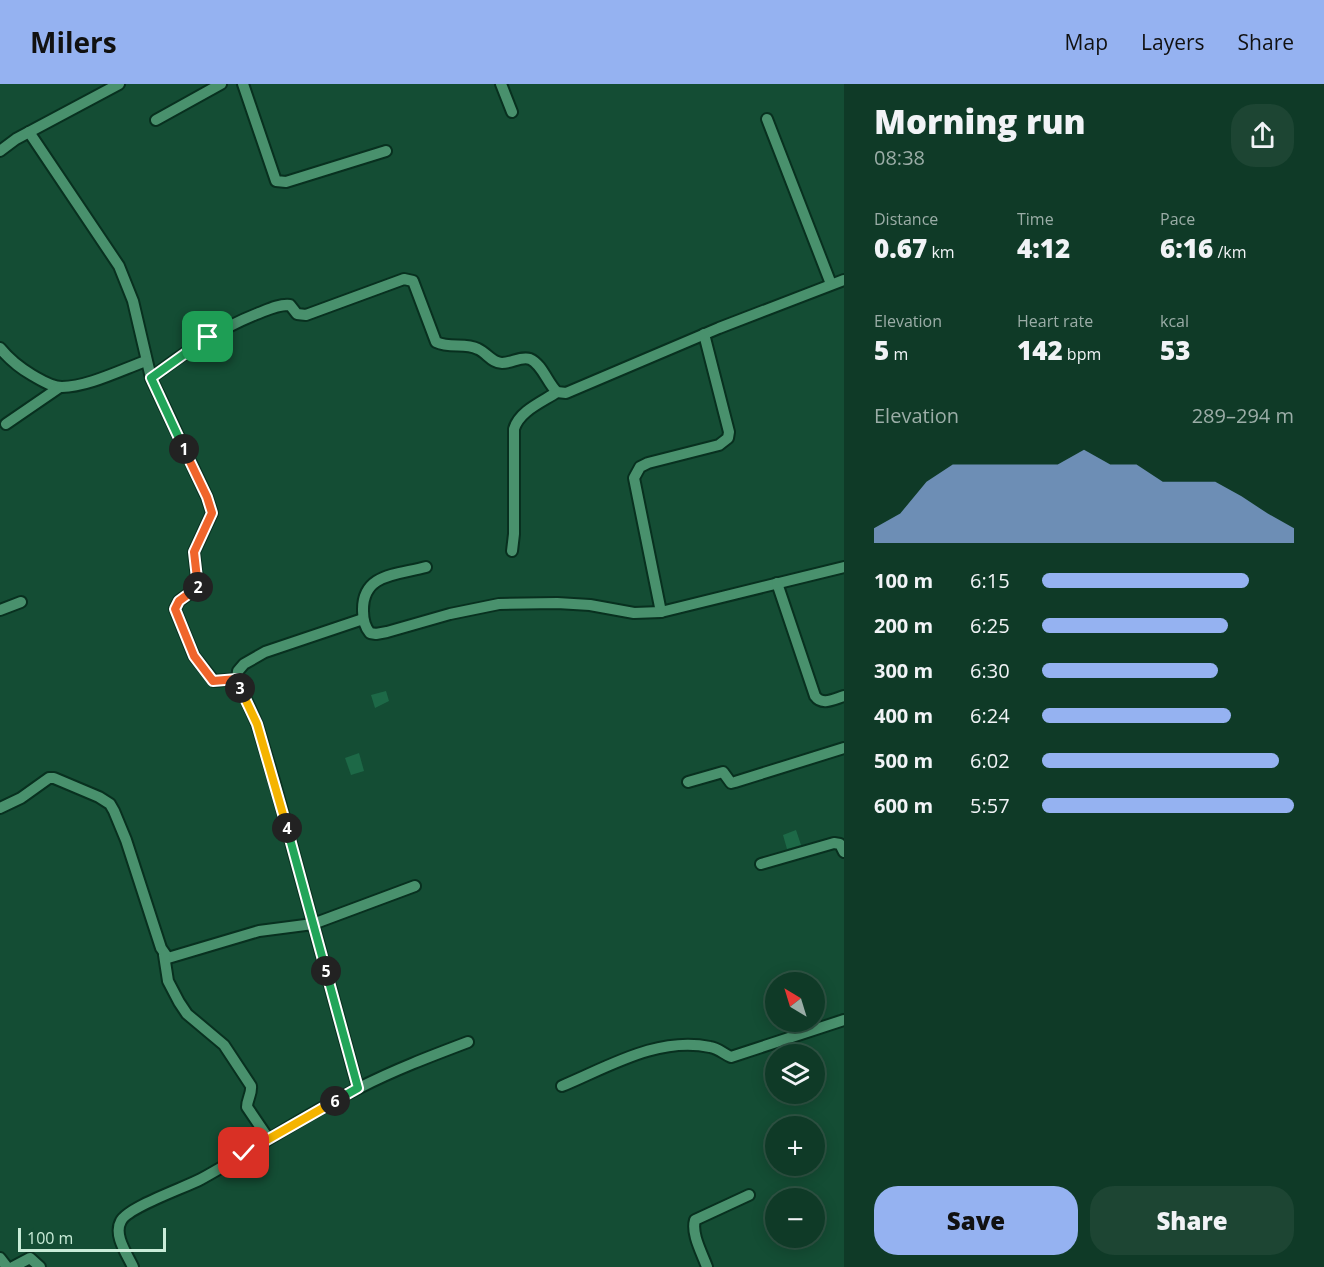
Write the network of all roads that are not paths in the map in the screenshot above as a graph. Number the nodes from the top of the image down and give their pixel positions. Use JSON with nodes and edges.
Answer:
{"nodes":[{"id":1,"x":119,"y":84,"type":"edge"},
{"id":2,"x":221,"y":84,"type":"edge"},
{"id":3,"x":243,"y":84,"type":"edge"},
{"id":4,"x":501,"y":84,"type":"edge"},
{"id":5,"x":512,"y":112,"type":"dead end"},
{"id":6,"x":767,"y":119,"type":"dead end"},
{"id":7,"x":156,"y":120,"type":"dead end"},
{"id":8,"x":28,"y":132,"type":"junction"},
{"id":9,"x":0,"y":151,"type":"edge"},
{"id":10,"x":386,"y":151,"type":"dead end"},
{"id":11,"x":844,"y":280,"type":"edge"},
{"id":12,"x":831,"y":284,"type":"junction"},
{"id":13,"x":704,"y":334,"type":"junction"},
{"id":14,"x":0,"y":348,"type":"edge"},
{"id":15,"x":146,"y":361,"type":"junction"},
{"id":16,"x":151,"y":378,"type":"junction"},
{"id":17,"x":60,"y":387,"type":"junction"},
{"id":18,"x":557,"y":392,"type":"junction"},
{"id":19,"x":6,"y":424,"type":"dead end"},
{"id":20,"x":512,"y":551,"type":"dead end"},
{"id":21,"x":426,"y":567,"type":"dead end"},
{"id":22,"x":844,"y":567,"type":"edge"},
{"id":23,"x":777,"y":583,"type":"junction"},
{"id":24,"x":21,"y":602,"type":"dead end"},
{"id":25,"x":0,"y":610,"type":"edge"},
{"id":26,"x":661,"y":612,"type":"junction"},
{"id":27,"x":363,"y":619,"type":"junction"},
{"id":28,"x":237,"y":679,"type":"junction"},
{"id":29,"x":844,"y":696,"type":"edge"},
{"id":30,"x":844,"y":748,"type":"edge"},
{"id":31,"x":688,"y":782,"type":"dead end"},
{"id":32,"x":0,"y":808,"type":"edge"},
{"id":33,"x":844,"y":852,"type":"edge"},
{"id":34,"x":761,"y":864,"type":"dead end"},
{"id":35,"x":415,"y":886,"type":"dead end"},
{"id":36,"x":313,"y":924,"type":"junction"},
{"id":37,"x":164,"y":955,"type":"junction"},
{"id":38,"x":844,"y":1020,"type":"edge"},
{"id":39,"x":468,"y":1042,"type":"dead end"},
{"id":40,"x":562,"y":1086,"type":"dead end"},
{"id":41,"x":358,"y":1088,"type":"junction"},
{"id":42,"x":268,"y":1138,"type":"junction"},
{"id":43,"x":749,"y":1195,"type":"dead end"},
{"id":44,"x":0,"y":1258,"type":"edge"},
{"id":45,"x":7,"y":1267,"type":"edge"},
{"id":46,"x":13,"y":1267,"type":"edge"},
{"id":47,"x":39,"y":1267,"type":"edge"},
{"id":48,"x":133,"y":1267,"type":"edge"},
{"id":49,"x":707,"y":1267,"type":"edge"}],
"edges":[{"from":1,"to":8,"type":"street"},
{"from":2,"to":7,"type":"street"},
{"from":3,"to":10,"type":"street"},
{"from":4,"to":5,"type":"street"},
{"from":6,"to":12,"type":"street"},
{"from":8,"to":9,"type":"street"},
{"from":8,"to":15,"type":"street"},
{"from":11,"to":12,"type":"street"},
{"from":12,"to":13,"type":"street"},
{"from":13,"to":18,"type":"street"},
{"from":13,"to":26,"type":"street"},
{"from":14,"to":17,"type":"street"},
{"from":15,"to":16,"type":"street"},
{"from":15,"to":17,"type":"street"},
{"from":16,"to":18,"type":"street"},
{"from":16,"to":28,"type":"street"},
{"from":17,"to":19,"type":"street"},
{"from":18,"to":20,"type":"street"},
{"from":21,"to":27,"type":"street"},
{"from":22,"to":23,"type":"street"},
{"from":23,"to":26,"type":"street"},
{"from":23,"to":29,"type":"street"},
{"from":24,"to":25,"type":"street"},
{"from":26,"to":27,"type":"street"},
{"from":27,"to":28,"type":"street"},
{"from":28,"to":36,"type":"street"},
{"from":30,"to":31,"type":"street"},
{"from":32,"to":37,"type":"street"},
{"from":33,"to":34,"type":"street"},
{"from":35,"to":36,"type":"street"},
{"from":36,"to":37,"type":"street"},
{"from":36,"to":41,"type":"street"},
{"from":37,"to":42,"type":"street"},
{"from":38,"to":40,"type":"street"},
{"from":39,"to":41,"type":"street"},
{"from":41,"to":42,"type":"street"},
{"from":42,"to":48,"type":"street"},
{"from":43,"to":49,"type":"street"},
{"from":44,"to":45,"type":"street"},
{"from":46,"to":47,"type":"street"}]}
